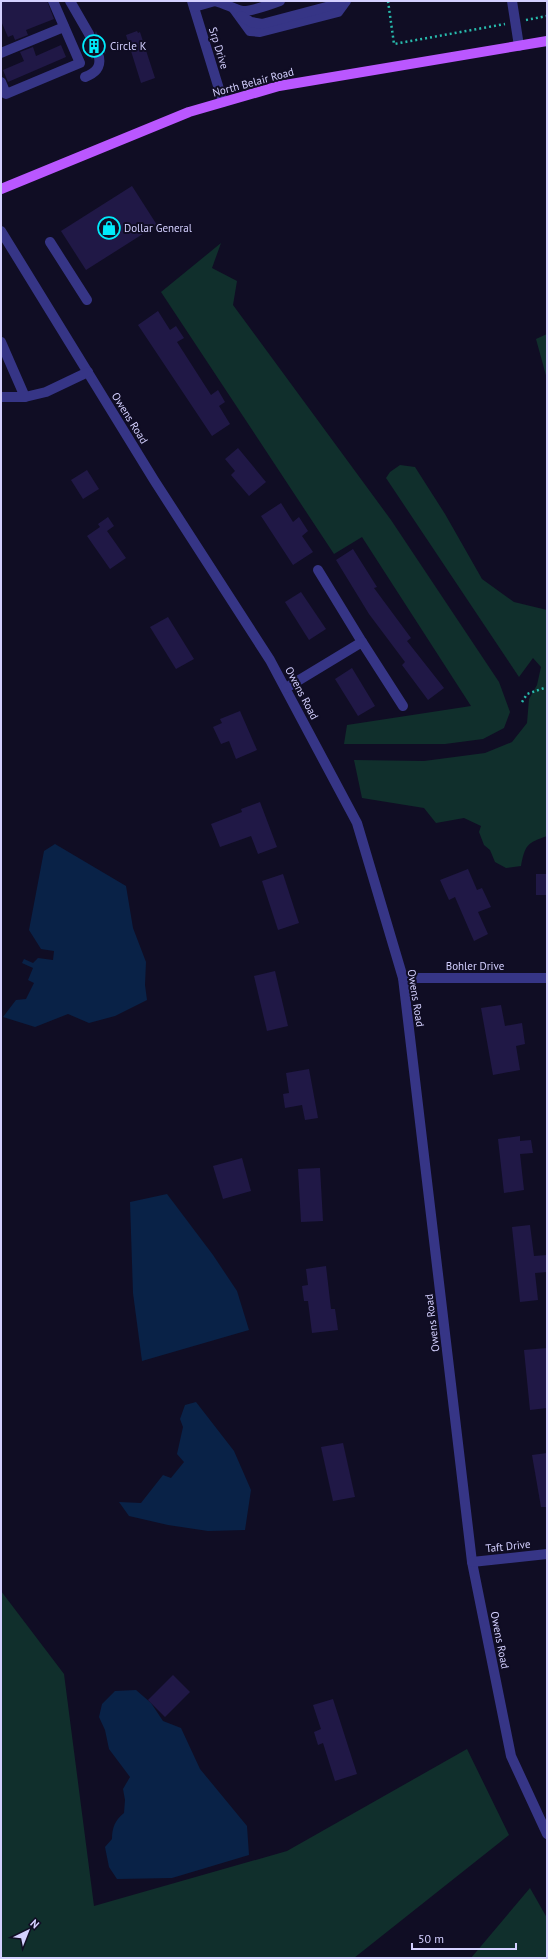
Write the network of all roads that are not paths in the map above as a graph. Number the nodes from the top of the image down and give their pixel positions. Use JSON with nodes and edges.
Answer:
{"nodes":[{"id":1,"x":52,"y":1,"type":"edge"},
{"id":2,"x":70,"y":1,"type":"edge"},
{"id":3,"x":215,"y":1,"type":"edge"},
{"id":4,"x":280,"y":1,"type":"edge"},
{"id":5,"x":341,"y":1,"type":"edge"},
{"id":6,"x":346,"y":1,"type":"edge"},
{"id":7,"x":512,"y":1,"type":"edge"},
{"id":8,"x":193,"y":4,"type":"edge"},
{"id":9,"x":234,"y":9,"type":"junction"},
{"id":10,"x":64,"y":27,"type":"junction"},
{"id":11,"x":89,"y":34,"type":"tunnel mouth"},
{"id":12,"x":547,"y":42,"type":"edge"},
{"id":13,"x":519,"y":46,"type":"junction"},
{"id":14,"x":1,"y":53,"type":"edge"},
{"id":15,"x":99,"y":57,"type":"dead end"},
{"id":16,"x":85,"y":77,"type":"dead end"},
{"id":17,"x":1,"y":82,"type":"edge"},
{"id":18,"x":223,"y":102,"type":"junction"},
{"id":19,"x":1,"y":189,"type":"edge"},
{"id":20,"x":1,"y":231,"type":"edge"},
{"id":21,"x":50,"y":242,"type":"dead end"},
{"id":22,"x":87,"y":300,"type":"dead end"},
{"id":23,"x":1,"y":342,"type":"edge"},
{"id":24,"x":88,"y":372,"type":"junction"},
{"id":25,"x":1,"y":397,"type":"edge"},
{"id":26,"x":25,"y":397,"type":"junction"},
{"id":27,"x":318,"y":570,"type":"dead end"},
{"id":28,"x":362,"y":642,"type":"junction"},
{"id":29,"x":286,"y":688,"type":"junction"},
{"id":30,"x":403,"y":706,"type":"dead end"},
{"id":31,"x":403,"y":978,"type":"junction"},
{"id":32,"x":547,"y":978,"type":"edge"},
{"id":33,"x":547,"y":1554,"type":"edge"},
{"id":34,"x":472,"y":1562,"type":"junction"},
{"id":35,"x":547,"y":1834,"type":"edge"}],
"edges":[{"from":1,"to":10,"type":"street"},
{"from":2,"to":11,"type":"street"},
{"from":3,"to":8,"type":"street"},
{"from":3,"to":9,"type":"street"},
{"from":4,"to":9,"type":"street"},
{"from":5,"to":9,"type":"street"},
{"from":6,"to":9,"type":"street"},
{"from":7,"to":13,"type":"street"},
{"from":8,"to":18,"type":"street","name":"Srp Drive"},
{"from":10,"to":14,"type":"street"},
{"from":10,"to":17,"type":"street"},
{"from":12,"to":13,"type":"main road","name":"North Belair Road"},
{"from":13,"to":18,"type":"main road","name":"North Belair Road"},
{"from":15,"to":16,"type":"street"},
{"from":18,"to":19,"type":"main road","name":"North Belair Road"},
{"from":20,"to":24,"type":"street","name":"Owens Road"},
{"from":21,"to":22,"type":"street"},
{"from":23,"to":26,"type":"street"},
{"from":24,"to":26,"type":"street"},
{"from":24,"to":29,"type":"street","name":"Owens Road"},
{"from":25,"to":26,"type":"street"},
{"from":27,"to":28,"type":"street"},
{"from":28,"to":29,"type":"street"},
{"from":28,"to":30,"type":"street"},
{"from":29,"to":31,"type":"street","name":"Owens Road"},
{"from":31,"to":32,"type":"street","name":"Bohler Drive"},
{"from":31,"to":34,"type":"street","name":"Owens Road"},
{"from":33,"to":34,"type":"street","name":"Taft Drive"},
{"from":34,"to":35,"type":"street","name":"Owens Road"}]}
